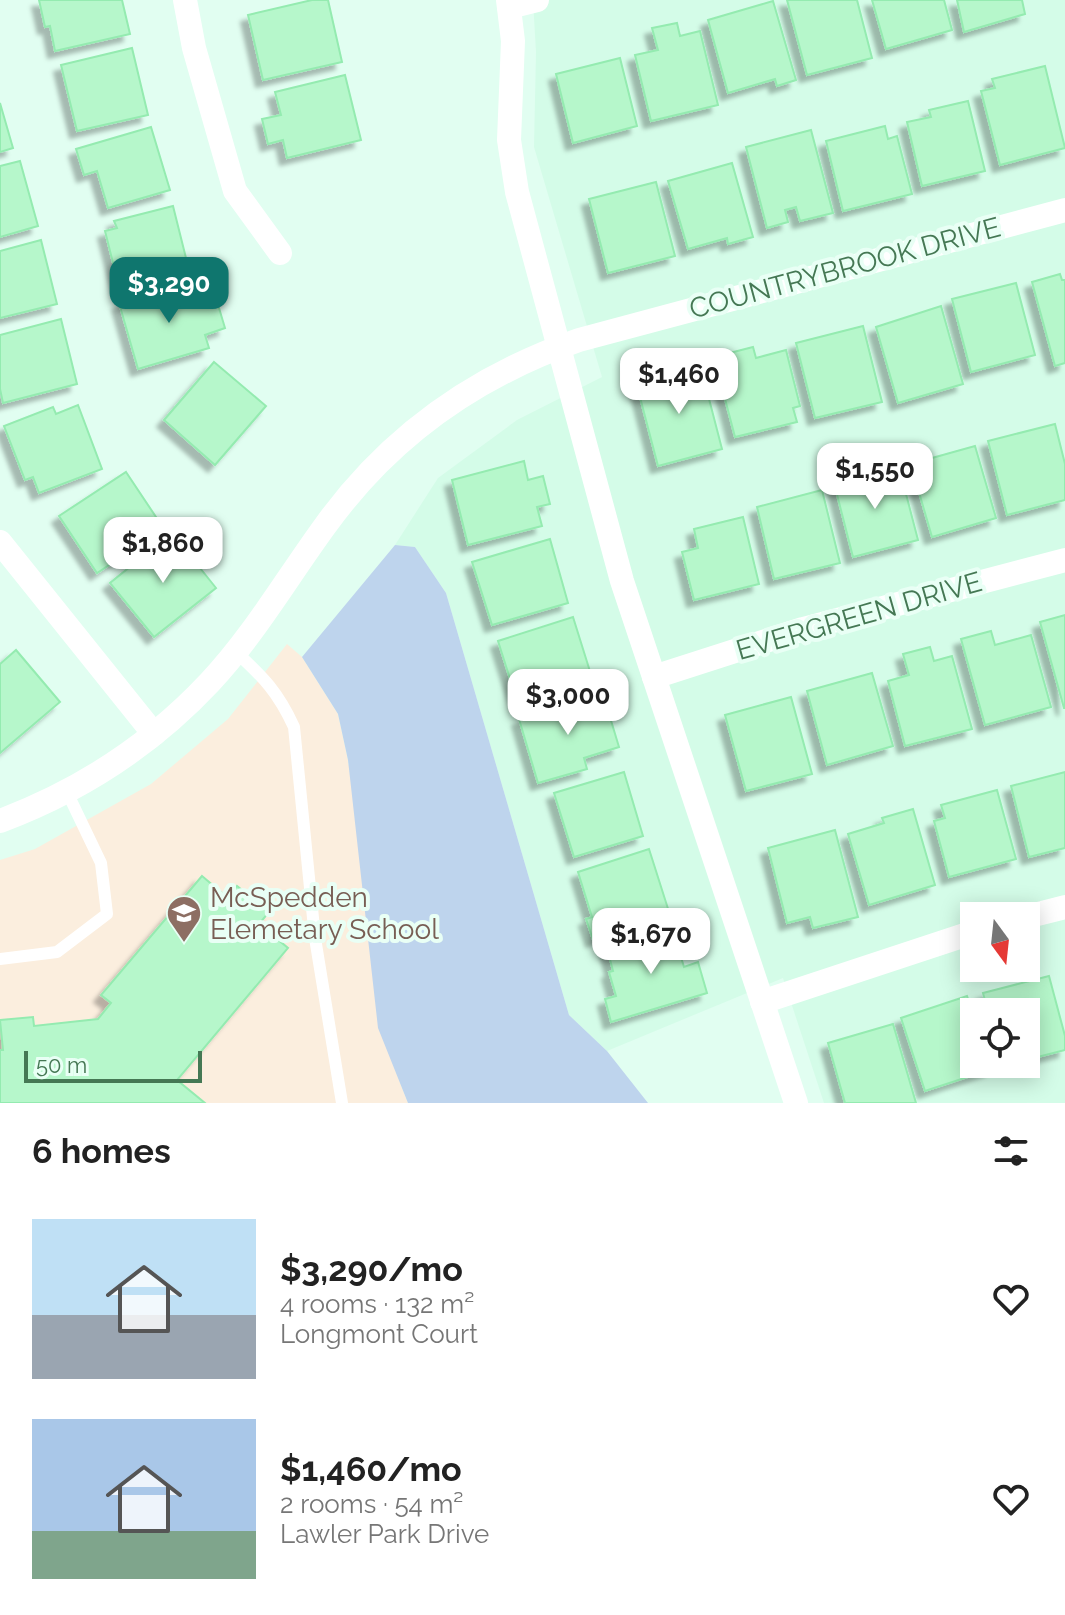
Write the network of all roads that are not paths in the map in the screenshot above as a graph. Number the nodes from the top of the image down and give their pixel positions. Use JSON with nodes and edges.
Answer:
{"nodes":[{"id":1,"x":185,"y":0,"type":"edge"},
{"id":2,"x":537,"y":0,"type":"edge"},
{"id":3,"x":508,"y":4,"type":"edge"},
{"id":4,"x":1065,"y":210,"type":"edge"},
{"id":5,"x":280,"y":253,"type":"dead end"},
{"id":6,"x":558,"y":347,"type":"junction"},
{"id":7,"x":0,"y":542,"type":"edge"},
{"id":8,"x":1065,"y":560,"type":"edge"},
{"id":9,"x":236,"y":652,"type":"junction"},
{"id":10,"x":654,"y":677,"type":"junction"},
{"id":11,"x":154,"y":734,"type":"junction"},
{"id":12,"x":67,"y":792,"type":"junction"},
{"id":13,"x":0,"y":821,"type":"edge"},
{"id":14,"x":1065,"y":907,"type":"edge"},
{"id":15,"x":1040,"y":913,"type":"edge"},
{"id":16,"x":960,"y":937,"type":"edge"},
{"id":17,"x":0,"y":959,"type":"edge"},
{"id":18,"x":762,"y":1002,"type":"junction"},
{"id":19,"x":342,"y":1103,"type":"edge"},
{"id":20,"x":796,"y":1103,"type":"edge"}],
"edges":[{"from":1,"to":5,"type":"street"},
{"from":2,"to":3,"type":"street"},
{"from":3,"to":6,"type":"street"},
{"from":4,"to":6,"type":"street","name":"COUNTRYBROOK DRIVE"},
{"from":6,"to":9,"type":"street","name":"COUNTRYBROOK DRIVE"},
{"from":6,"to":10,"type":"street"},
{"from":7,"to":11,"type":"street"},
{"from":8,"to":10,"type":"street","name":"EVERGREEN DRIVE"},
{"from":9,"to":11,"type":"street","name":"COUNTRYBROOK DRIVE"},
{"from":9,"to":19,"type":"lane"},
{"from":10,"to":18,"type":"street"},
{"from":11,"to":12,"type":"street","name":"COUNTRYBROOK DRIVE"},
{"from":12,"to":13,"type":"street","name":"COUNTRYBROOK DRIVE"},
{"from":12,"to":17,"type":"lane"},
{"from":14,"to":15,"type":"street"},
{"from":16,"to":18,"type":"street"},
{"from":18,"to":20,"type":"street"}]}
